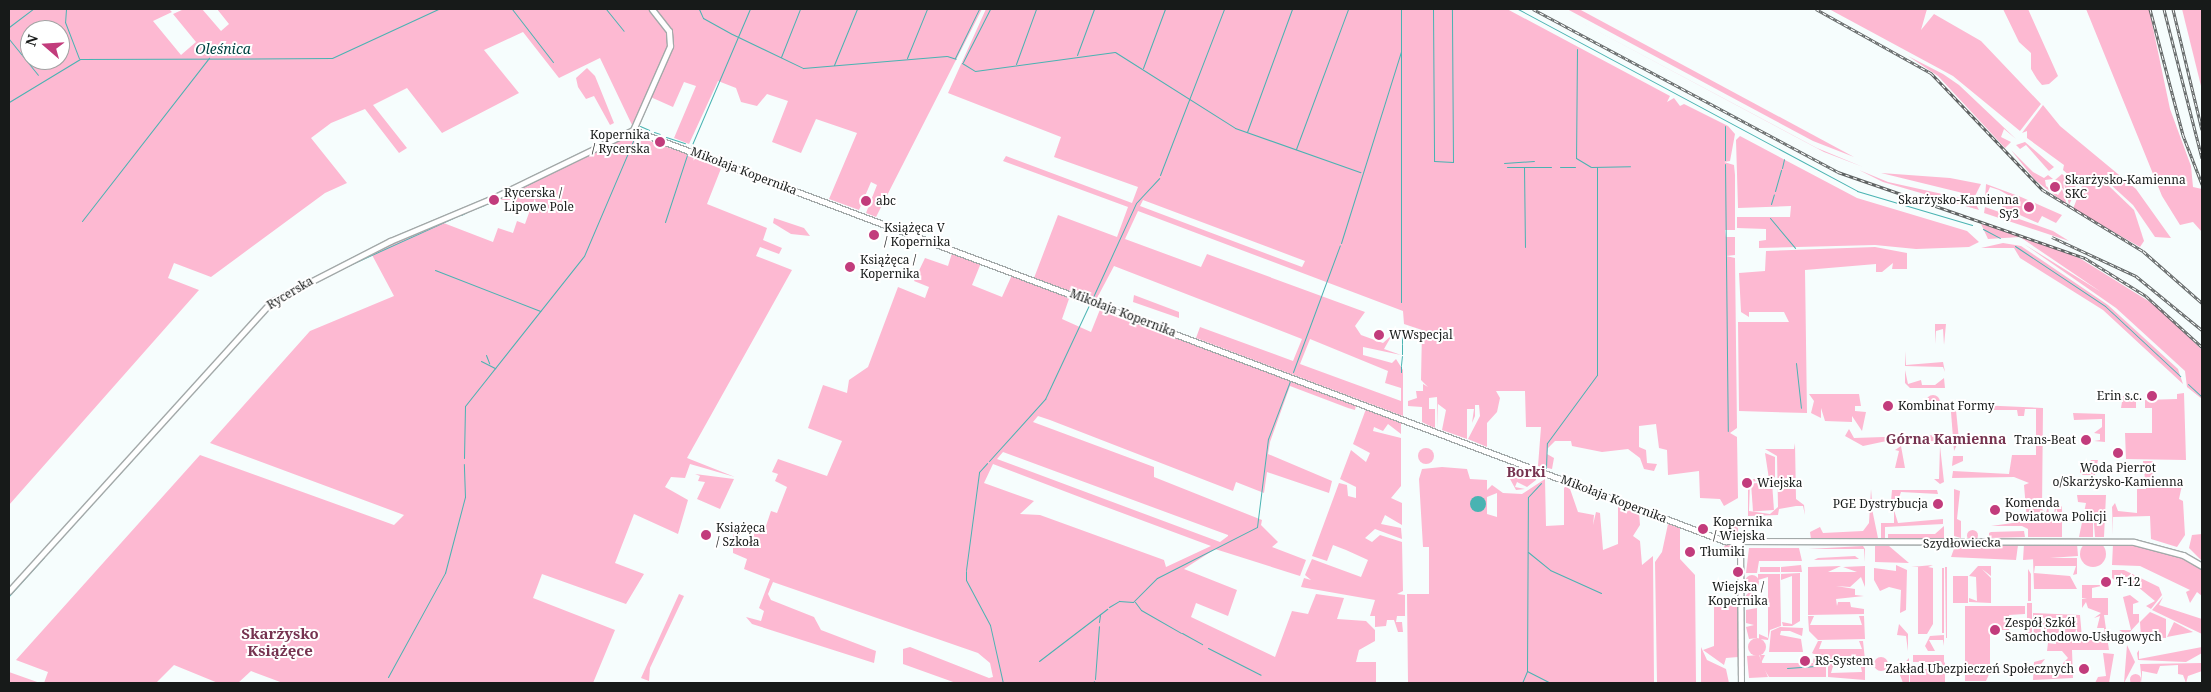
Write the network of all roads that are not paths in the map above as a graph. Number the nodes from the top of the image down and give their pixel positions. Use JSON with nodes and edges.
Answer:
{"nodes":[{"id":1,"x":652,"y":9,"type":"edge"},
{"id":2,"x":633,"y":130,"type":"junction"},
{"id":3,"x":1740,"y":543,"type":"junction"},
{"id":4,"x":2202,"y":566,"type":"edge"},
{"id":5,"x":9,"y":591,"type":"edge"},
{"id":6,"x":1741,"y":683,"type":"edge"}],
"edges":[{"from":1,"to":2,"type":"street"},
{"from":2,"to":3,"type":"street","name":"Mikołaja Kopernika"},
{"from":2,"to":5,"type":"street","name":"Rycerska"},
{"from":3,"to":4,"type":"street","name":"Szydłowiecka"},
{"from":3,"to":6,"type":"street"}]}
